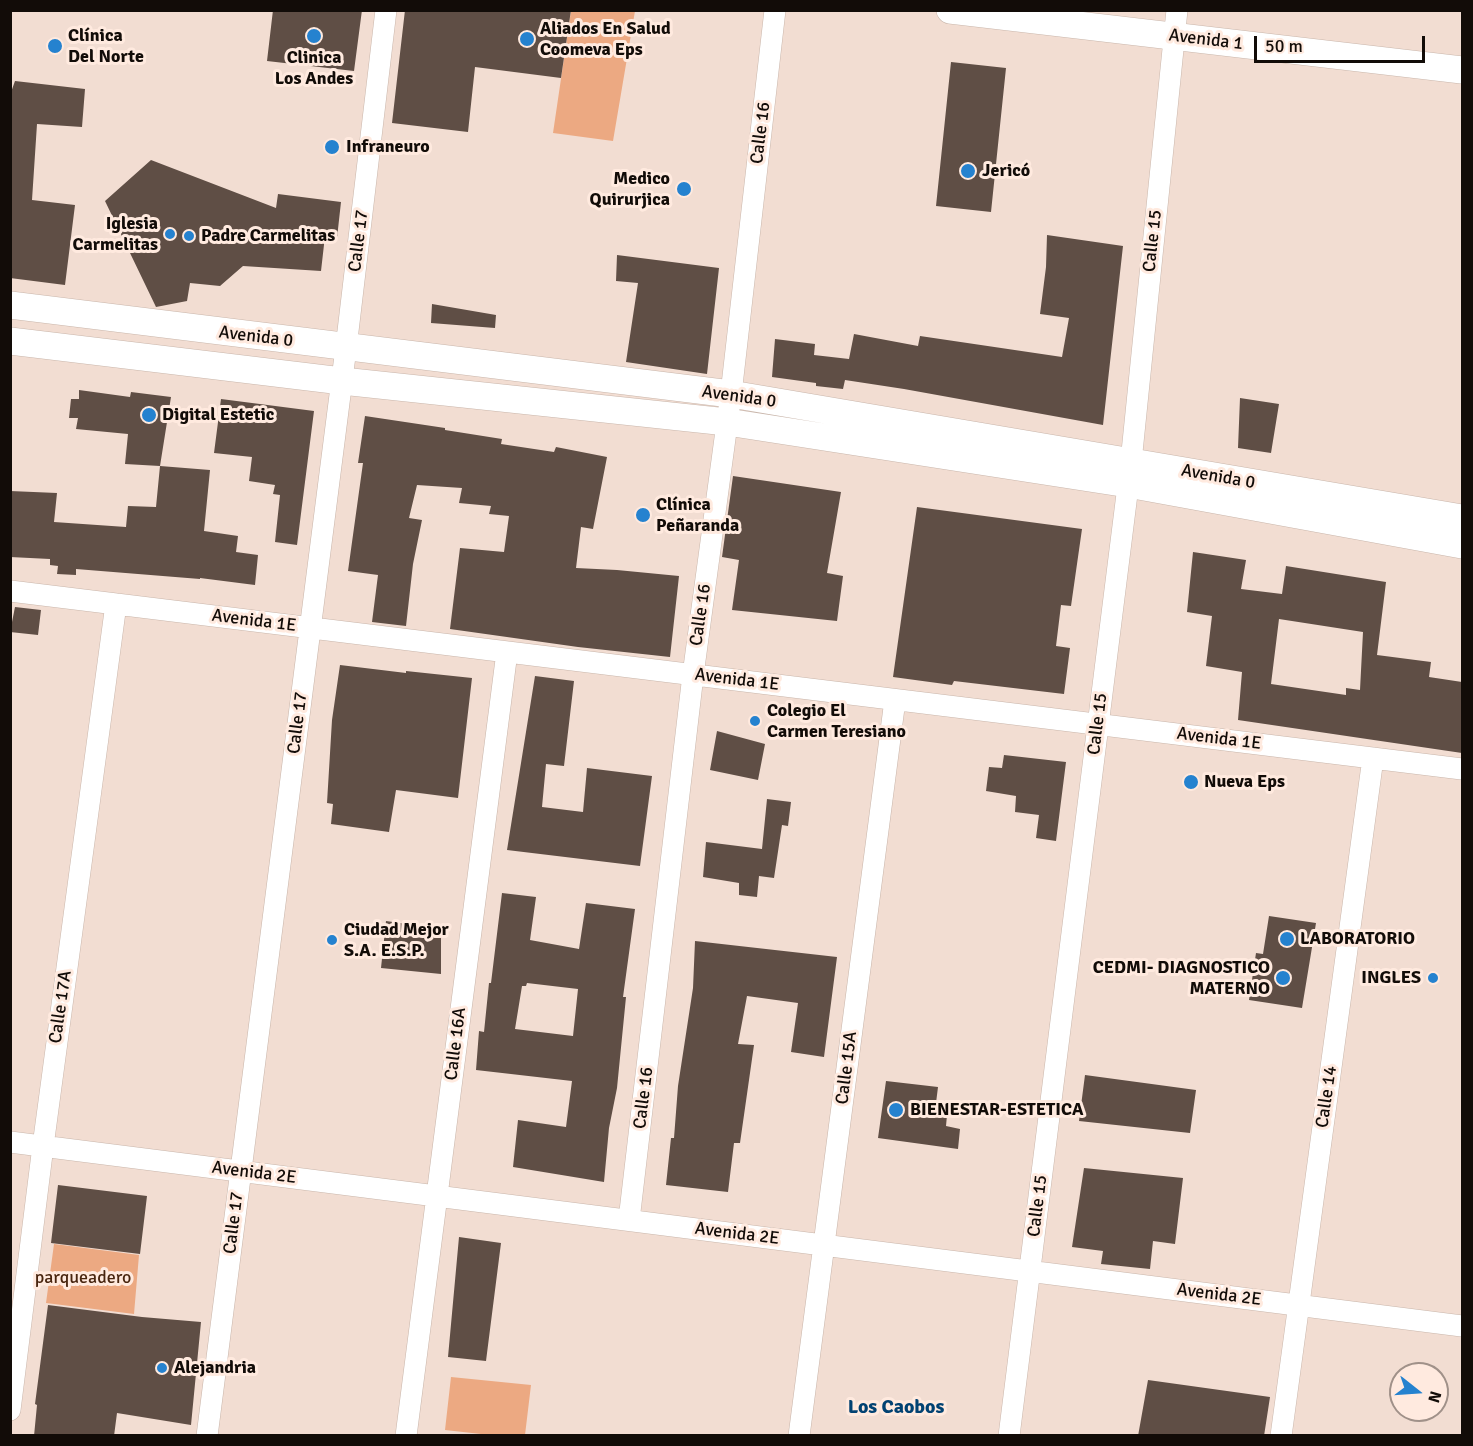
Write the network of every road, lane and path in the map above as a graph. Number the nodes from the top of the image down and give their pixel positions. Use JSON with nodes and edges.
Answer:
{"nodes":[{"id":1,"x":386,"y":10,"type":"edge"},
{"id":2,"x":775,"y":10,"type":"edge"},
{"id":3,"x":950,"y":10,"type":"edge"},
{"id":4,"x":1175,"y":23,"type":"edge"},
{"id":5,"x":1462,"y":70,"type":"edge"},
{"id":6,"x":10,"y":305,"type":"edge"},
{"id":7,"x":10,"y":341,"type":"edge"},
{"id":8,"x":346,"y":348,"type":"junction"},
{"id":9,"x":342,"y":381,"type":"junction"},
{"id":10,"x":731,"y":394,"type":"junction"},
{"id":11,"x":727,"y":422,"type":"junction"},
{"id":12,"x":1130,"y":473,"type":"junction"},
{"id":13,"x":1462,"y":518,"type":"edge"},
{"id":14,"x":1462,"y":545,"type":"edge"},
{"id":15,"x":10,"y":591,"type":"edge"},
{"id":16,"x":116,"y":604,"type":"junction"},
{"id":17,"x":310,"y":628,"type":"junction"},
{"id":18,"x":507,"y":652,"type":"junction"},
{"id":19,"x":693,"y":675,"type":"junction"},
{"id":20,"x":895,"y":700,"type":"junction"},
{"id":21,"x":1098,"y":724,"type":"junction"},
{"id":22,"x":1374,"y":758,"type":"junction"},
{"id":23,"x":1462,"y":769,"type":"edge"},
{"id":24,"x":10,"y":1142,"type":"edge"},
{"id":25,"x":43,"y":1146,"type":"junction"},
{"id":26,"x":241,"y":1171,"type":"junction"},
{"id":27,"x":436,"y":1196,"type":"junction"},
{"id":28,"x":629,"y":1220,"type":"junction"},
{"id":29,"x":824,"y":1245,"type":"junction"},
{"id":30,"x":1029,"y":1271,"type":"junction"},
{"id":31,"x":1299,"y":1306,"type":"junction"},
{"id":32,"x":1462,"y":1326,"type":"edge"},
{"id":33,"x":10,"y":1410,"type":"edge"},
{"id":34,"x":207,"y":1436,"type":"edge"},
{"id":35,"x":406,"y":1436,"type":"edge"},
{"id":36,"x":799,"y":1436,"type":"edge"},
{"id":37,"x":1009,"y":1436,"type":"edge"},
{"id":38,"x":1281,"y":1436,"type":"edge"}],
"edges":[{"from":1,"to":8,"type":"street","name":"Calle 17"},
{"from":2,"to":10,"type":"street","name":"Calle 16"},
{"from":3,"to":4,"type":"street","name":"Avenida 1"},
{"from":4,"to":5,"type":"street","name":"Avenida 1"},
{"from":4,"to":12,"type":"street","name":"Calle 15"},
{"from":6,"to":8,"type":"street","name":"Avenida 0"},
{"from":7,"to":9,"type":"street","name":"Avenida 0"},
{"from":8,"to":9,"type":"street","name":"Calle 17"},
{"from":8,"to":10,"type":"street","name":"Avenida 0"},
{"from":9,"to":11,"type":"street","name":"Avenida 0"},
{"from":9,"to":17,"type":"street","name":"Calle 17"},
{"from":10,"to":11,"type":"street","name":"Calle 16"},
{"from":10,"to":12,"type":"street","name":"Avenida 0"},
{"from":11,"to":12,"type":"street","name":"Avenida 0"},
{"from":11,"to":19,"type":"street","name":"Calle 16"},
{"from":12,"to":13,"type":"street","name":"Avenida 0"},
{"from":12,"to":14,"type":"street","name":"Avenida 0"},
{"from":12,"to":21,"type":"street","name":"Calle 15"},
{"from":15,"to":16,"type":"street","name":"Avenida 1E"},
{"from":16,"to":17,"type":"street","name":"Avenida 1E"},
{"from":16,"to":25,"type":"street","name":"Calle 17A"},
{"from":17,"to":18,"type":"street","name":"Avenida 1E"},
{"from":17,"to":26,"type":"street","name":"Calle 17"},
{"from":18,"to":19,"type":"street","name":"Avenida 1E"},
{"from":18,"to":27,"type":"street","name":"Calle 16A"},
{"from":19,"to":20,"type":"street","name":"Avenida 1E"},
{"from":19,"to":28,"type":"street","name":"Calle 16"},
{"from":20,"to":21,"type":"street","name":"Avenida 1E"},
{"from":20,"to":29,"type":"street","name":"Calle 15A"},
{"from":21,"to":22,"type":"street","name":"Avenida 1E"},
{"from":21,"to":30,"type":"street","name":"Calle 15"},
{"from":22,"to":23,"type":"street","name":"Avenida 1E"},
{"from":22,"to":31,"type":"street","name":"Calle 14"},
{"from":24,"to":25,"type":"street","name":"Avenida 2E"},
{"from":25,"to":26,"type":"street","name":"Avenida 2E"},
{"from":25,"to":33,"type":"street","name":"Calle 17A"},
{"from":26,"to":27,"type":"street","name":"Avenida 2E"},
{"from":26,"to":34,"type":"street","name":"Calle 17"},
{"from":27,"to":28,"type":"street","name":"Avenida 2E"},
{"from":27,"to":35,"type":"street","name":"Calle 16A"},
{"from":28,"to":29,"type":"street","name":"Avenida 2E"},
{"from":29,"to":30,"type":"street","name":"Avenida 2E"},
{"from":29,"to":36,"type":"street","name":"Calle 15A"},
{"from":30,"to":31,"type":"street","name":"Avenida 2E"},
{"from":30,"to":37,"type":"street","name":"Calle 15"},
{"from":31,"to":32,"type":"street","name":"Avenida 2E"},
{"from":31,"to":38,"type":"street","name":"Calle 14"}]}
